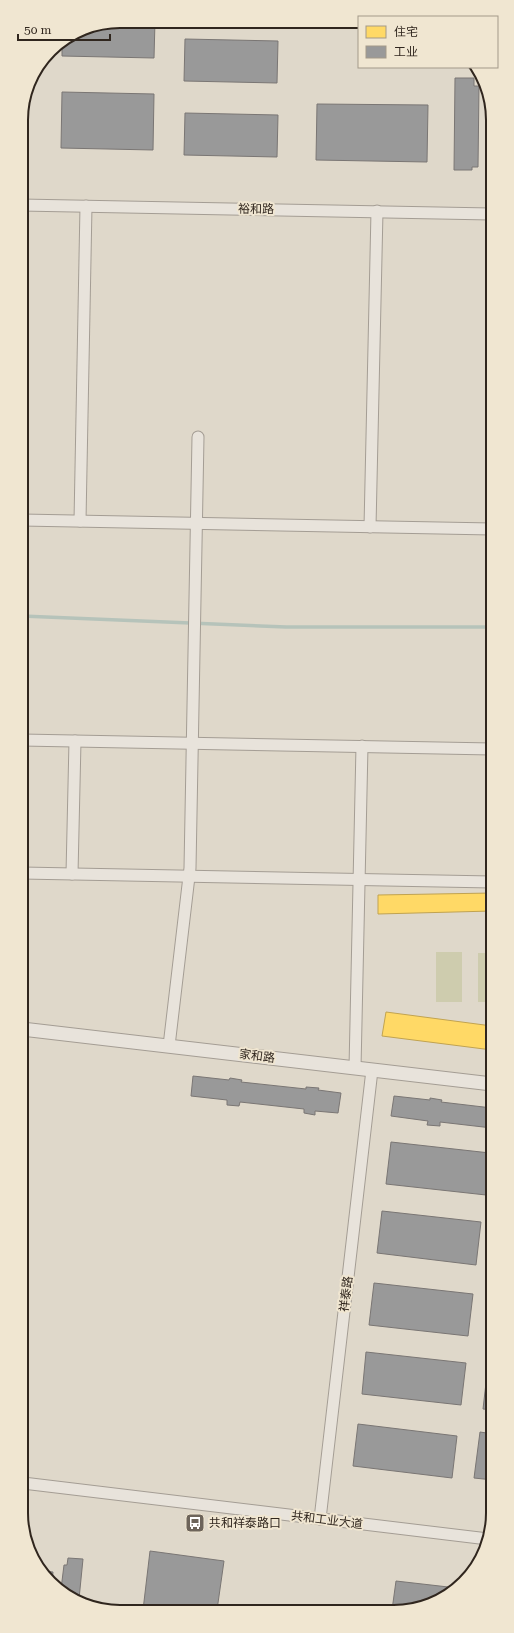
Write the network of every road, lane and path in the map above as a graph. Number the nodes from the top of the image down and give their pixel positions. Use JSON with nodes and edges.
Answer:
{"nodes":[{"id":1,"x":28,"y":204,"type":"edge"},
{"id":2,"x":86,"y":206,"type":"junction"},
{"id":3,"x":377,"y":212,"type":"junction"},
{"id":4,"x":486,"y":214,"type":"edge"},
{"id":5,"x":198,"y":437,"type":"dead end"},
{"id":6,"x":28,"y":520,"type":"edge"},
{"id":7,"x":80,"y":521,"type":"junction"},
{"id":8,"x":196,"y":524,"type":"junction"},
{"id":9,"x":370,"y":527,"type":"junction"},
{"id":10,"x":486,"y":529,"type":"edge"},
{"id":11,"x":28,"y":740,"type":"edge"},
{"id":12,"x":75,"y":741,"type":"junction"},
{"id":13,"x":192,"y":743,"type":"junction"},
{"id":14,"x":362,"y":746,"type":"junction"},
{"id":15,"x":486,"y":749,"type":"edge"},
{"id":16,"x":28,"y":873,"type":"edge"},
{"id":17,"x":72,"y":874,"type":"junction"},
{"id":18,"x":189,"y":876,"type":"junction"},
{"id":19,"x":359,"y":880,"type":"junction"},
{"id":20,"x":486,"y":882,"type":"edge"},
{"id":21,"x":28,"y":1030,"type":"edge"},
{"id":22,"x":169,"y":1046,"type":"junction"},
{"id":23,"x":355,"y":1068,"type":"junction"},
{"id":24,"x":372,"y":1070,"type":"junction"},
{"id":25,"x":486,"y":1083,"type":"edge"},
{"id":26,"x":28,"y":1484,"type":"edge"},
{"id":27,"x":320,"y":1519,"type":"junction"},
{"id":28,"x":483,"y":1538,"type":"edge"}],
"edges":[{"from":1,"to":2,"type":"street","name":"裕和路"},
{"from":2,"to":3,"type":"street","name":"裕和路"},
{"from":2,"to":7,"type":"street"},
{"from":3,"to":4,"type":"street","name":"裕和路"},
{"from":3,"to":9,"type":"street"},
{"from":5,"to":8,"type":"street"},
{"from":6,"to":7,"type":"street"},
{"from":7,"to":8,"type":"street"},
{"from":8,"to":9,"type":"street"},
{"from":8,"to":13,"type":"street"},
{"from":9,"to":10,"type":"street"},
{"from":11,"to":12,"type":"street"},
{"from":12,"to":13,"type":"street"},
{"from":12,"to":17,"type":"street"},
{"from":13,"to":14,"type":"street"},
{"from":13,"to":18,"type":"street"},
{"from":14,"to":15,"type":"street"},
{"from":14,"to":19,"type":"street"},
{"from":16,"to":17,"type":"street"},
{"from":17,"to":18,"type":"street"},
{"from":18,"to":19,"type":"street"},
{"from":18,"to":22,"type":"street"},
{"from":19,"to":20,"type":"street"},
{"from":19,"to":23,"type":"street"},
{"from":21,"to":22,"type":"street","name":"家和路"},
{"from":22,"to":23,"type":"street","name":"家和路"},
{"from":23,"to":24,"type":"street","name":"家和路"},
{"from":24,"to":25,"type":"street","name":"家和路"},
{"from":24,"to":27,"type":"street","name":"祥泰路"},
{"from":26,"to":27,"type":"street","name":"共和工业大道"},
{"from":27,"to":28,"type":"street","name":"共和工业大道"}]}
